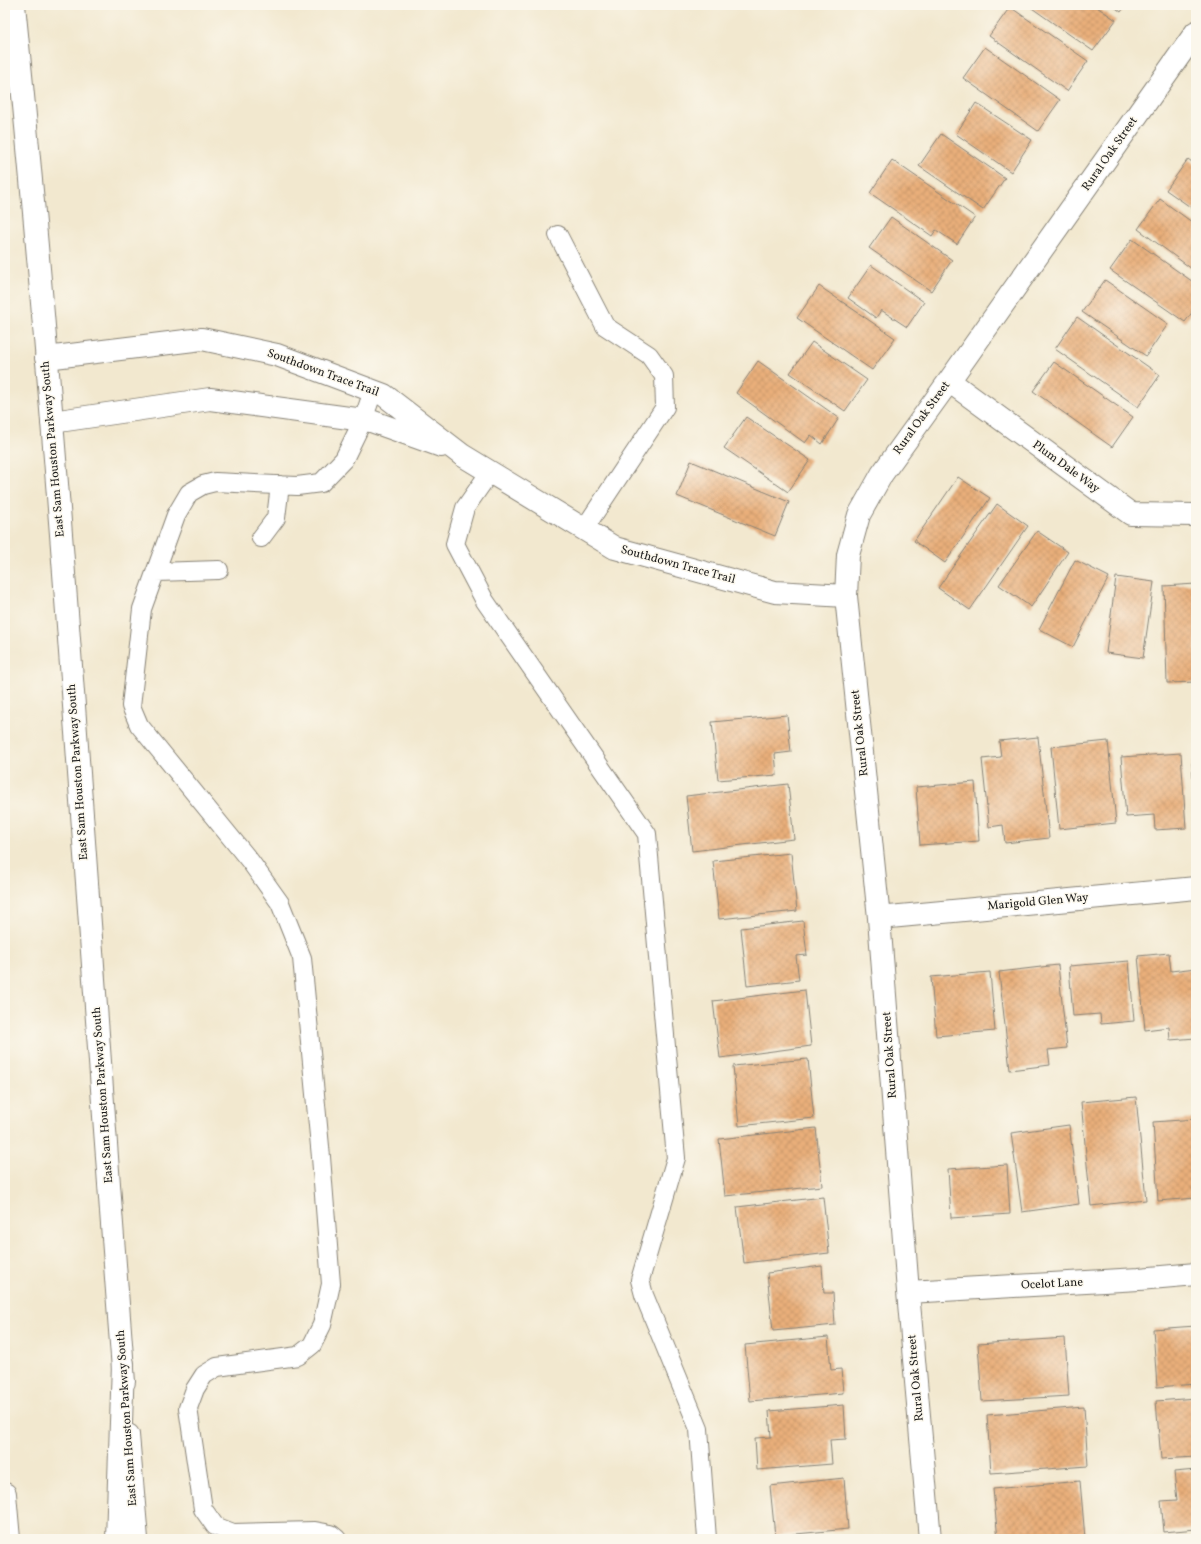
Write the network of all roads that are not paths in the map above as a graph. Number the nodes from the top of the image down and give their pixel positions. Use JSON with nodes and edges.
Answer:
{"nodes":[{"id":1,"x":14,"y":5,"type":"edge"},
{"id":2,"x":1196,"y":32,"type":"edge"},
{"id":3,"x":558,"y":235,"type":"dead end"},
{"id":4,"x":46,"y":358,"type":"junction"},
{"id":5,"x":949,"y":382,"type":"junction"},
{"id":6,"x":373,"y":391,"type":"junction"},
{"id":7,"x":363,"y":420,"type":"junction"},
{"id":8,"x":52,"y":422,"type":"junction"},
{"id":9,"x":462,"y":455,"type":"junction"},
{"id":10,"x":490,"y":472,"type":"junction"},
{"id":11,"x":280,"y":485,"type":"junction"},
{"id":12,"x":1196,"y":515,"type":"edge"},
{"id":13,"x":584,"y":529,"type":"junction"},
{"id":14,"x":261,"y":538,"type":"dead end"},
{"id":15,"x":219,"y":570,"type":"dead end"},
{"id":16,"x":156,"y":572,"type":"junction"},
{"id":17,"x":846,"y":596,"type":"junction"},
{"id":18,"x":1196,"y":888,"type":"edge"},
{"id":19,"x":879,"y":918,"type":"junction"},
{"id":20,"x":1196,"y":1274,"type":"edge"},
{"id":21,"x":908,"y":1292,"type":"junction"},
{"id":22,"x":123,"y":1364,"type":"junction"},
{"id":23,"x":5,"y":1494,"type":"edge"},
{"id":24,"x":9,"y":1539,"type":"edge"},
{"id":25,"x":117,"y":1539,"type":"edge"},
{"id":26,"x":136,"y":1539,"type":"edge"},
{"id":27,"x":337,"y":1539,"type":"edge"},
{"id":28,"x":707,"y":1539,"type":"edge"},
{"id":29,"x":930,"y":1539,"type":"edge"}],
"edges":[{"from":1,"to":4,"type":"main road","name":"East Sam Houston Parkway South"},
{"from":2,"to":5,"type":"main road","name":"Rural Oak Street"},
{"from":3,"to":13,"type":"lane"},
{"from":4,"to":6,"type":"main road","name":"Southdown Trace Trail"},
{"from":4,"to":8,"type":"main road","name":"East Sam Houston Parkway South"},
{"from":5,"to":12,"type":"main road","name":"Plum Dale Way"},
{"from":5,"to":17,"type":"main road","name":"Rural Oak Street"},
{"from":6,"to":7,"type":"lane"},
{"from":6,"to":9,"type":"main road","name":"Southdown Trace Trail"},
{"from":7,"to":8,"type":"main road","name":"Southdown Trace Trail"},
{"from":7,"to":9,"type":"main road","name":"Southdown Trace Trail"},
{"from":7,"to":11,"type":"lane"},
{"from":8,"to":22,"type":"main road","name":"East Sam Houston Parkway South"},
{"from":9,"to":10,"type":"main road","name":"Southdown Trace Trail"},
{"from":10,"to":13,"type":"main road","name":"Southdown Trace Trail"},
{"from":10,"to":28,"type":"lane"},
{"from":11,"to":14,"type":"lane"},
{"from":11,"to":16,"type":"lane"},
{"from":13,"to":17,"type":"main road","name":"Southdown Trace Trail"},
{"from":15,"to":16,"type":"lane"},
{"from":16,"to":27,"type":"lane"},
{"from":17,"to":19,"type":"main road","name":"Rural Oak Street"},
{"from":18,"to":19,"type":"main road","name":"Marigold Glen Way"},
{"from":19,"to":21,"type":"main road","name":"Rural Oak Street"},
{"from":20,"to":21,"type":"main road","name":"Ocelot Lane"},
{"from":21,"to":29,"type":"main road","name":"Rural Oak Street"},
{"from":22,"to":25,"type":"main road"},
{"from":22,"to":26,"type":"main road","name":"East Sam Houston Parkway South"},
{"from":23,"to":24,"type":"main road"}]}
